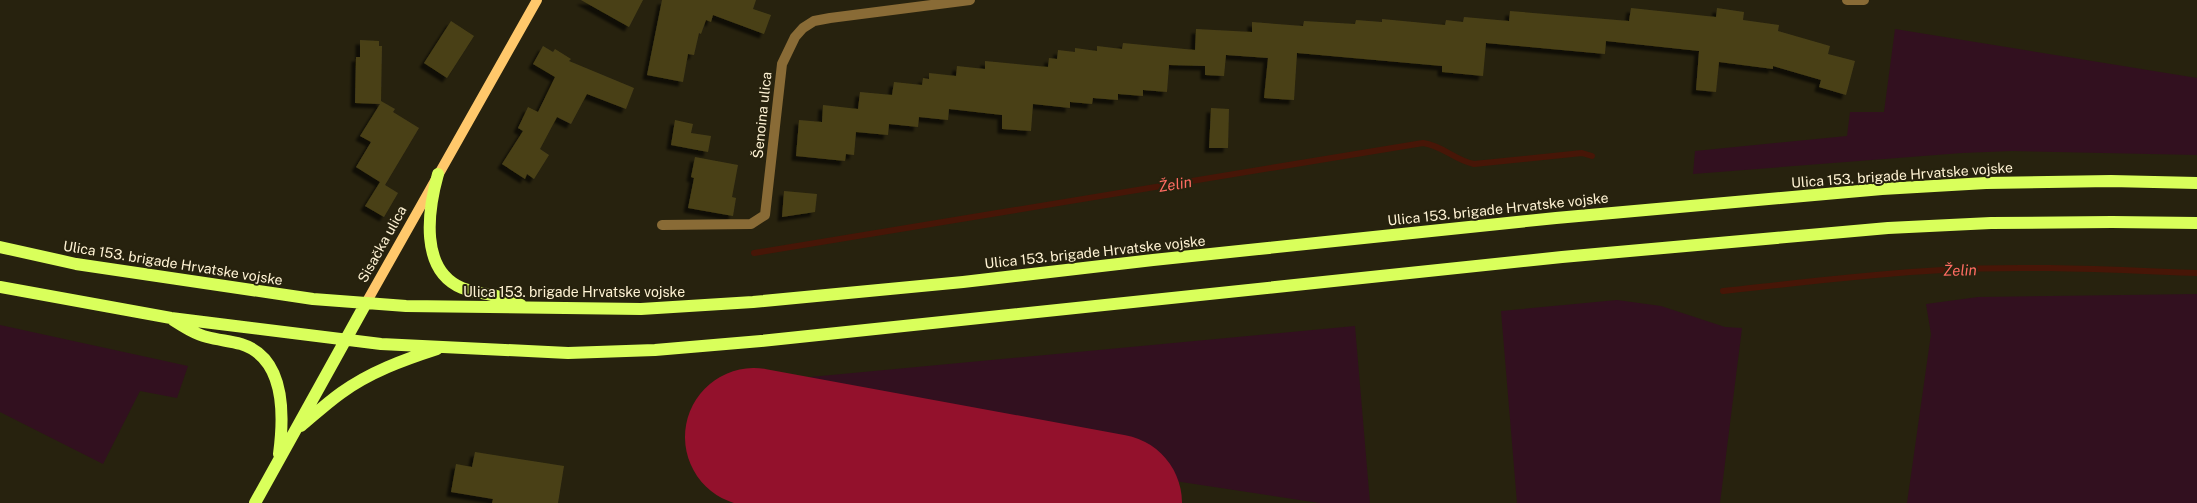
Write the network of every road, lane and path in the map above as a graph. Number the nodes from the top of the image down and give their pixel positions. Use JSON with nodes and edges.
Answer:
{"nodes":[{"id":1,"x":537,"y":0,"type":"edge"},
{"id":2,"x":970,"y":0,"type":"edge"},
{"id":3,"x":1847,"y":0,"type":"edge"},
{"id":4,"x":1864,"y":0,"type":"edge"},
{"id":5,"x":438,"y":174,"type":"junction"},
{"id":6,"x":2197,"y":184,"type":"edge"},
{"id":7,"x":2197,"y":223,"type":"edge"},
{"id":8,"x":662,"y":225,"type":"dead end"},
{"id":9,"x":0,"y":247,"type":"edge"},
{"id":10,"x":0,"y":287,"type":"edge"},
{"id":11,"x":366,"y":303,"type":"junction"},
{"id":12,"x":533,"y":309,"type":"junction"},
{"id":13,"x":171,"y":318,"type":"junction"},
{"id":14,"x":346,"y":339,"type":"junction"},
{"id":15,"x":446,"y":346,"type":"junction"},
{"id":16,"x":296,"y":430,"type":"junction"},
{"id":17,"x":278,"y":463,"type":"junction"},
{"id":18,"x":255,"y":503,"type":"edge"}],
"edges":[{"from":1,"to":5,"type":"main road","name":"Sisačka ulica"},
{"from":2,"to":8,"type":"street","name":"Šenoina ulica"},
{"from":3,"to":4,"type":"street"},
{"from":5,"to":11,"type":"main road","name":"Sisačka ulica"},
{"from":5,"to":12,"type":"main road"},
{"from":6,"to":12,"type":"main road","name":"Ulica 153. brigade Hrvatske vojske"},
{"from":7,"to":15,"type":"main road"},
{"from":9,"to":11,"type":"main road","name":"Ulica 153. brigade Hrvatske vojske"},
{"from":10,"to":13,"type":"main road"},
{"from":11,"to":12,"type":"main road","name":"Ulica 153. brigade Hrvatske vojske"},
{"from":11,"to":14,"type":"main road","name":"Sisačka ulica"},
{"from":13,"to":14,"type":"main road"},
{"from":13,"to":17,"type":"main road"},
{"from":14,"to":15,"type":"main road"},
{"from":14,"to":16,"type":"main road","name":"Sisačka ulica"},
{"from":15,"to":16,"type":"main road"},
{"from":16,"to":17,"type":"main road","name":"Sisačka ulica"},
{"from":17,"to":18,"type":"main road","name":"Sisačka ulica"}]}
